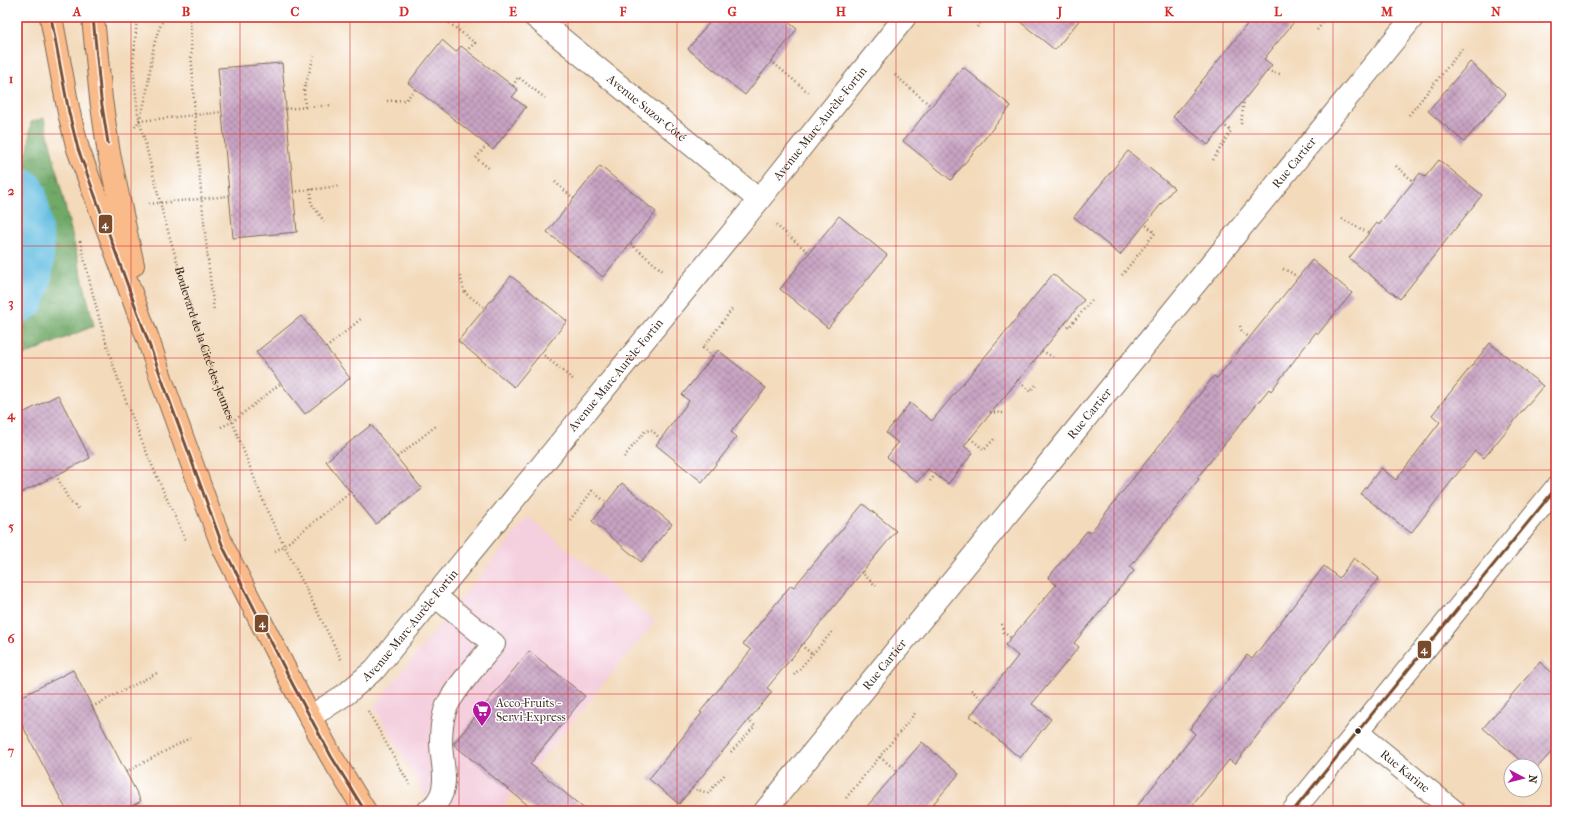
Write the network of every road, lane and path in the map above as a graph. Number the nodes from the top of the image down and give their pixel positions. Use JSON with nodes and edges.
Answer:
{"nodes":[{"id":1,"x":50,"y":17,"type":"edge"},
{"id":2,"x":93,"y":17,"type":"edge"},
{"id":3,"x":137,"y":17,"type":"edge"},
{"id":4,"x":165,"y":17,"type":"edge"},
{"id":5,"x":190,"y":17,"type":"edge"},
{"id":6,"x":535,"y":17,"type":"edge"},
{"id":7,"x":905,"y":17,"type":"edge"},
{"id":8,"x":984,"y":17,"type":"edge"},
{"id":9,"x":1328,"y":17,"type":"edge"},
{"id":10,"x":1413,"y":17,"type":"edge"},
{"id":11,"x":443,"y":18,"type":"dead end"},
{"id":12,"x":977,"y":27,"type":"dead end"},
{"id":13,"x":1317,"y":30,"type":"dead end"},
{"id":14,"x":1462,"y":49,"type":"dead end"},
{"id":15,"x":467,"y":50,"type":"dead end"},
{"id":16,"x":314,"y":56,"type":"dead end"},
{"id":17,"x":771,"y":61,"type":"dead end"},
{"id":18,"x":890,"y":71,"type":"dead end"},
{"id":19,"x":1267,"y":71,"type":"dead end"},
{"id":20,"x":1280,"y":74,"type":"dead end"},
{"id":21,"x":513,"y":86,"type":"dead end"},
{"id":22,"x":416,"y":89,"type":"dead end"},
{"id":23,"x":812,"y":96,"type":"dead end"},
{"id":24,"x":545,"y":98,"type":"dead end"},
{"id":25,"x":1244,"y":100,"type":"dead end"},
{"id":26,"x":387,"y":101,"type":"dead end"},
{"id":27,"x":333,"y":106,"type":"dead end"},
{"id":28,"x":931,"y":106,"type":"dead end"},
{"id":29,"x":305,"y":107,"type":"junction"},
{"id":30,"x":286,"y":108,"type":"dead end"},
{"id":31,"x":222,"y":112,"type":"dead end"},
{"id":32,"x":195,"y":115,"type":"junction"},
{"id":33,"x":1409,"y":115,"type":"dead end"},
{"id":34,"x":139,"y":121,"type":"junction"},
{"id":35,"x":1241,"y":124,"type":"dead end"},
{"id":36,"x":1224,"y":125,"type":"dead end"},
{"id":37,"x":131,"y":132,"type":"dead end"},
{"id":38,"x":487,"y":145,"type":"dead end"},
{"id":39,"x":1213,"y":160,"type":"dead end"},
{"id":40,"x":1396,"y":166,"type":"dead end"},
{"id":41,"x":490,"y":169,"type":"dead end"},
{"id":42,"x":555,"y":182,"type":"dead end"},
{"id":43,"x":1413,"y":182,"type":"dead end"},
{"id":44,"x":339,"y":186,"type":"dead end"},
{"id":45,"x":311,"y":190,"type":"junction"},
{"id":46,"x":293,"y":192,"type":"dead end"},
{"id":47,"x":229,"y":196,"type":"dead end"},
{"id":48,"x":201,"y":198,"type":"junction"},
{"id":49,"x":574,"y":199,"type":"dead end"},
{"id":50,"x":759,"y":200,"type":"junction"},
{"id":51,"x":160,"y":202,"type":"junction"},
{"id":52,"x":149,"y":204,"type":"dead end"},
{"id":53,"x":1342,"y":219,"type":"dead end"},
{"id":54,"x":324,"y":221,"type":"dead end"},
{"id":55,"x":775,"y":224,"type":"dead end"},
{"id":56,"x":1144,"y":224,"type":"dead end"},
{"id":57,"x":1369,"y":233,"type":"dead end"},
{"id":58,"x":631,"y":244,"type":"dead end"},
{"id":59,"x":809,"y":253,"type":"dead end"},
{"id":60,"x":1283,"y":269,"type":"dead end"},
{"id":61,"x":666,"y":274,"type":"dead end"},
{"id":62,"x":1122,"y":275,"type":"dead end"},
{"id":63,"x":460,"y":276,"type":"dead end"},
{"id":64,"x":1297,"y":277,"type":"dead end"},
{"id":65,"x":1092,"y":300,"type":"dead end"},
{"id":66,"x":485,"y":308,"type":"dead end"},
{"id":67,"x":733,"y":308,"type":"dead end"},
{"id":68,"x":214,"y":311,"type":"dead end"},
{"id":69,"x":362,"y":318,"type":"dead end"},
{"id":70,"x":1065,"y":324,"type":"dead end"},
{"id":71,"x":1240,"y":326,"type":"dead end"},
{"id":72,"x":1249,"y":337,"type":"dead end"},
{"id":73,"x":148,"y":339,"type":"junction"},
{"id":74,"x":326,"y":348,"type":"dead end"},
{"id":75,"x":1042,"y":351,"type":"dead end"},
{"id":76,"x":541,"y":353,"type":"dead end"},
{"id":77,"x":713,"y":356,"type":"dead end"},
{"id":78,"x":1053,"y":357,"type":"dead end"},
{"id":79,"x":1018,"y":380,"type":"dead end"},
{"id":80,"x":577,"y":383,"type":"dead end"},
{"id":81,"x":280,"y":384,"type":"dead end"},
{"id":82,"x":1037,"y":384,"type":"dead end"},
{"id":83,"x":990,"y":412,"type":"dead end"},
{"id":84,"x":1003,"y":413,"type":"dead end"},
{"id":85,"x":232,"y":422,"type":"junction"},
{"id":86,"x":437,"y":425,"type":"dead end"},
{"id":87,"x":221,"y":427,"type":"dead end"},
{"id":88,"x":970,"y":438,"type":"dead end"},
{"id":89,"x":995,"y":438,"type":"dead end"},
{"id":90,"x":660,"y":439,"type":"dead end"},
{"id":91,"x":397,"y":457,"type":"dead end"},
{"id":92,"x":624,"y":457,"type":"dead end"},
{"id":93,"x":936,"y":474,"type":"dead end"},
{"id":94,"x":56,"y":475,"type":"dead end"},
{"id":95,"x":930,"y":481,"type":"dead end"},
{"id":96,"x":1556,"y":488,"type":"edge"},
{"id":97,"x":350,"y":492,"type":"dead end"},
{"id":98,"x":607,"y":503,"type":"dead end"},
{"id":99,"x":79,"y":508,"type":"dead end"},
{"id":100,"x":570,"y":520,"type":"dead end"},
{"id":101,"x":284,"y":546,"type":"junction"},
{"id":102,"x":275,"y":551,"type":"dead end"},
{"id":103,"x":861,"y":572,"type":"dead end"},
{"id":104,"x":876,"y":586,"type":"dead end"},
{"id":105,"x":435,"y":596,"type":"junction"},
{"id":106,"x":1002,"y":624,"type":"dead end"},
{"id":107,"x":832,"y":632,"type":"dead end"},
{"id":108,"x":1011,"y":638,"type":"dead end"},
{"id":109,"x":801,"y":645,"type":"dead end"},
{"id":110,"x":336,"y":651,"type":"dead end"},
{"id":111,"x":812,"y":654,"type":"junction"},
{"id":112,"x":157,"y":674,"type":"dead end"},
{"id":113,"x":794,"y":675,"type":"dead end"},
{"id":114,"x":971,"y":690,"type":"dead end"},
{"id":115,"x":983,"y":700,"type":"dead end"},
{"id":116,"x":92,"y":707,"type":"dead end"},
{"id":117,"x":916,"y":712,"type":"dead end"},
{"id":118,"x":370,"y":716,"type":"dead end"},
{"id":119,"x":310,"y":717,"type":"junction"},
{"id":120,"x":748,"y":720,"type":"dead end"},
{"id":121,"x":1357,"y":732,"type":"junction"},
{"id":122,"x":190,"y":738,"type":"dead end"},
{"id":123,"x":731,"y":752,"type":"dead end"},
{"id":124,"x":880,"y":757,"type":"junction"},
{"id":125,"x":897,"y":771,"type":"dead end"},
{"id":126,"x":126,"y":772,"type":"dead end"},
{"id":127,"x":726,"y":773,"type":"dead end"},
{"id":128,"x":692,"y":788,"type":"dead end"},
{"id":129,"x":414,"y":791,"type":"dead end"},
{"id":130,"x":846,"y":798,"type":"dead end"},
{"id":131,"x":365,"y":811,"type":"edge"},
{"id":132,"x":428,"y":811,"type":"edge"},
{"id":133,"x":766,"y":811,"type":"edge"},
{"id":134,"x":1293,"y":811,"type":"edge"},
{"id":135,"x":1454,"y":811,"type":"edge"}],
"edges":[{"from":1,"to":73,"type":"main road"},
{"from":2,"to":73,"type":"main road"},
{"from":3,"to":34,"type":"path","name":"Boulevard de la Cité-des-Jeunes"},
{"from":4,"to":34,"type":"path"},
{"from":5,"to":32,"type":"path"},
{"from":6,"to":50,"type":"street","name":"Avenue Suzor-Côté"},
{"from":7,"to":50,"type":"street","name":"Avenue Marc-Aurèle-Fortin"},
{"from":8,"to":12,"type":"path"},
{"from":9,"to":13,"type":"path"},
{"from":10,"to":133,"type":"street","name":"Rue Cartier"},
{"from":11,"to":15,"type":"path"},
{"from":14,"to":33,"type":"path"},
{"from":16,"to":29,"type":"path"},
{"from":17,"to":23,"type":"path"},
{"from":18,"to":28,"type":"path"},
{"from":19,"to":20,"type":"path"},
{"from":21,"to":24,"type":"path"},
{"from":22,"to":26,"type":"path"},
{"from":25,"to":35,"type":"path"},
{"from":27,"to":29,"type":"path"},
{"from":29,"to":30,"type":"path"},
{"from":31,"to":32,"type":"path"},
{"from":32,"to":34,"type":"path"},
{"from":32,"to":48,"type":"path"},
{"from":34,"to":37,"type":"path"},
{"from":34,"to":51,"type":"path","name":"Boulevard de la Cité-des-Jeunes"},
{"from":36,"to":39,"type":"path"},
{"from":38,"to":41,"type":"path"},
{"from":40,"to":43,"type":"path"},
{"from":42,"to":49,"type":"path"},
{"from":44,"to":45,"type":"path"},
{"from":45,"to":46,"type":"path"},
{"from":45,"to":54,"type":"path"},
{"from":47,"to":48,"type":"path"},
{"from":48,"to":51,"type":"path"},
{"from":48,"to":68,"type":"path"},
{"from":50,"to":105,"type":"street","name":"Avenue Marc-Aurèle-Fortin"},
{"from":51,"to":52,"type":"path"},
{"from":51,"to":85,"type":"path","name":"Boulevard de la Cité-des-Jeunes"},
{"from":53,"to":57,"type":"path"},
{"from":55,"to":59,"type":"path"},
{"from":56,"to":62,"type":"path"},
{"from":58,"to":61,"type":"path"},
{"from":60,"to":64,"type":"path"},
{"from":63,"to":66,"type":"path"},
{"from":65,"to":70,"type":"path"},
{"from":67,"to":77,"type":"path"},
{"from":69,"to":74,"type":"path"},
{"from":71,"to":72,"type":"path"},
{"from":73,"to":119,"type":"main road"},
{"from":75,"to":78,"type":"path"},
{"from":76,"to":80,"type":"path"},
{"from":79,"to":82,"type":"path"},
{"from":81,"to":85,"type":"path"},
{"from":83,"to":84,"type":"path"},
{"from":85,"to":87,"type":"path"},
{"from":85,"to":101,"type":"path","name":"Boulevard de la Cité-des-Jeunes"},
{"from":86,"to":91,"type":"path"},
{"from":88,"to":89,"type":"path"},
{"from":90,"to":92,"type":"path"},
{"from":93,"to":95,"type":"path"},
{"from":94,"to":99,"type":"path"},
{"from":96,"to":121,"type":"street"},
{"from":97,"to":101,"type":"path"},
{"from":98,"to":100,"type":"path"},
{"from":101,"to":102,"type":"path"},
{"from":101,"to":110,"type":"path","name":"Boulevard de la Cité-des-Jeunes"},
{"from":103,"to":104,"type":"path"},
{"from":105,"to":119,"type":"street","name":"Avenue Marc-Aurèle-Fortin"},
{"from":105,"to":132,"type":"street"},
{"from":106,"to":108,"type":"path"},
{"from":107,"to":111,"type":"path"},
{"from":109,"to":111,"type":"path"},
{"from":111,"to":113,"type":"path"},
{"from":112,"to":116,"type":"path"},
{"from":114,"to":115,"type":"path"},
{"from":117,"to":124,"type":"path"},
{"from":118,"to":129,"type":"path"},
{"from":119,"to":131,"type":"main road"},
{"from":120,"to":123,"type":"path"},
{"from":121,"to":134,"type":"street"},
{"from":121,"to":135,"type":"street","name":"Rue Karine"},
{"from":122,"to":126,"type":"path"},
{"from":124,"to":125,"type":"path"},
{"from":124,"to":130,"type":"path"},
{"from":127,"to":128,"type":"path"}]}
